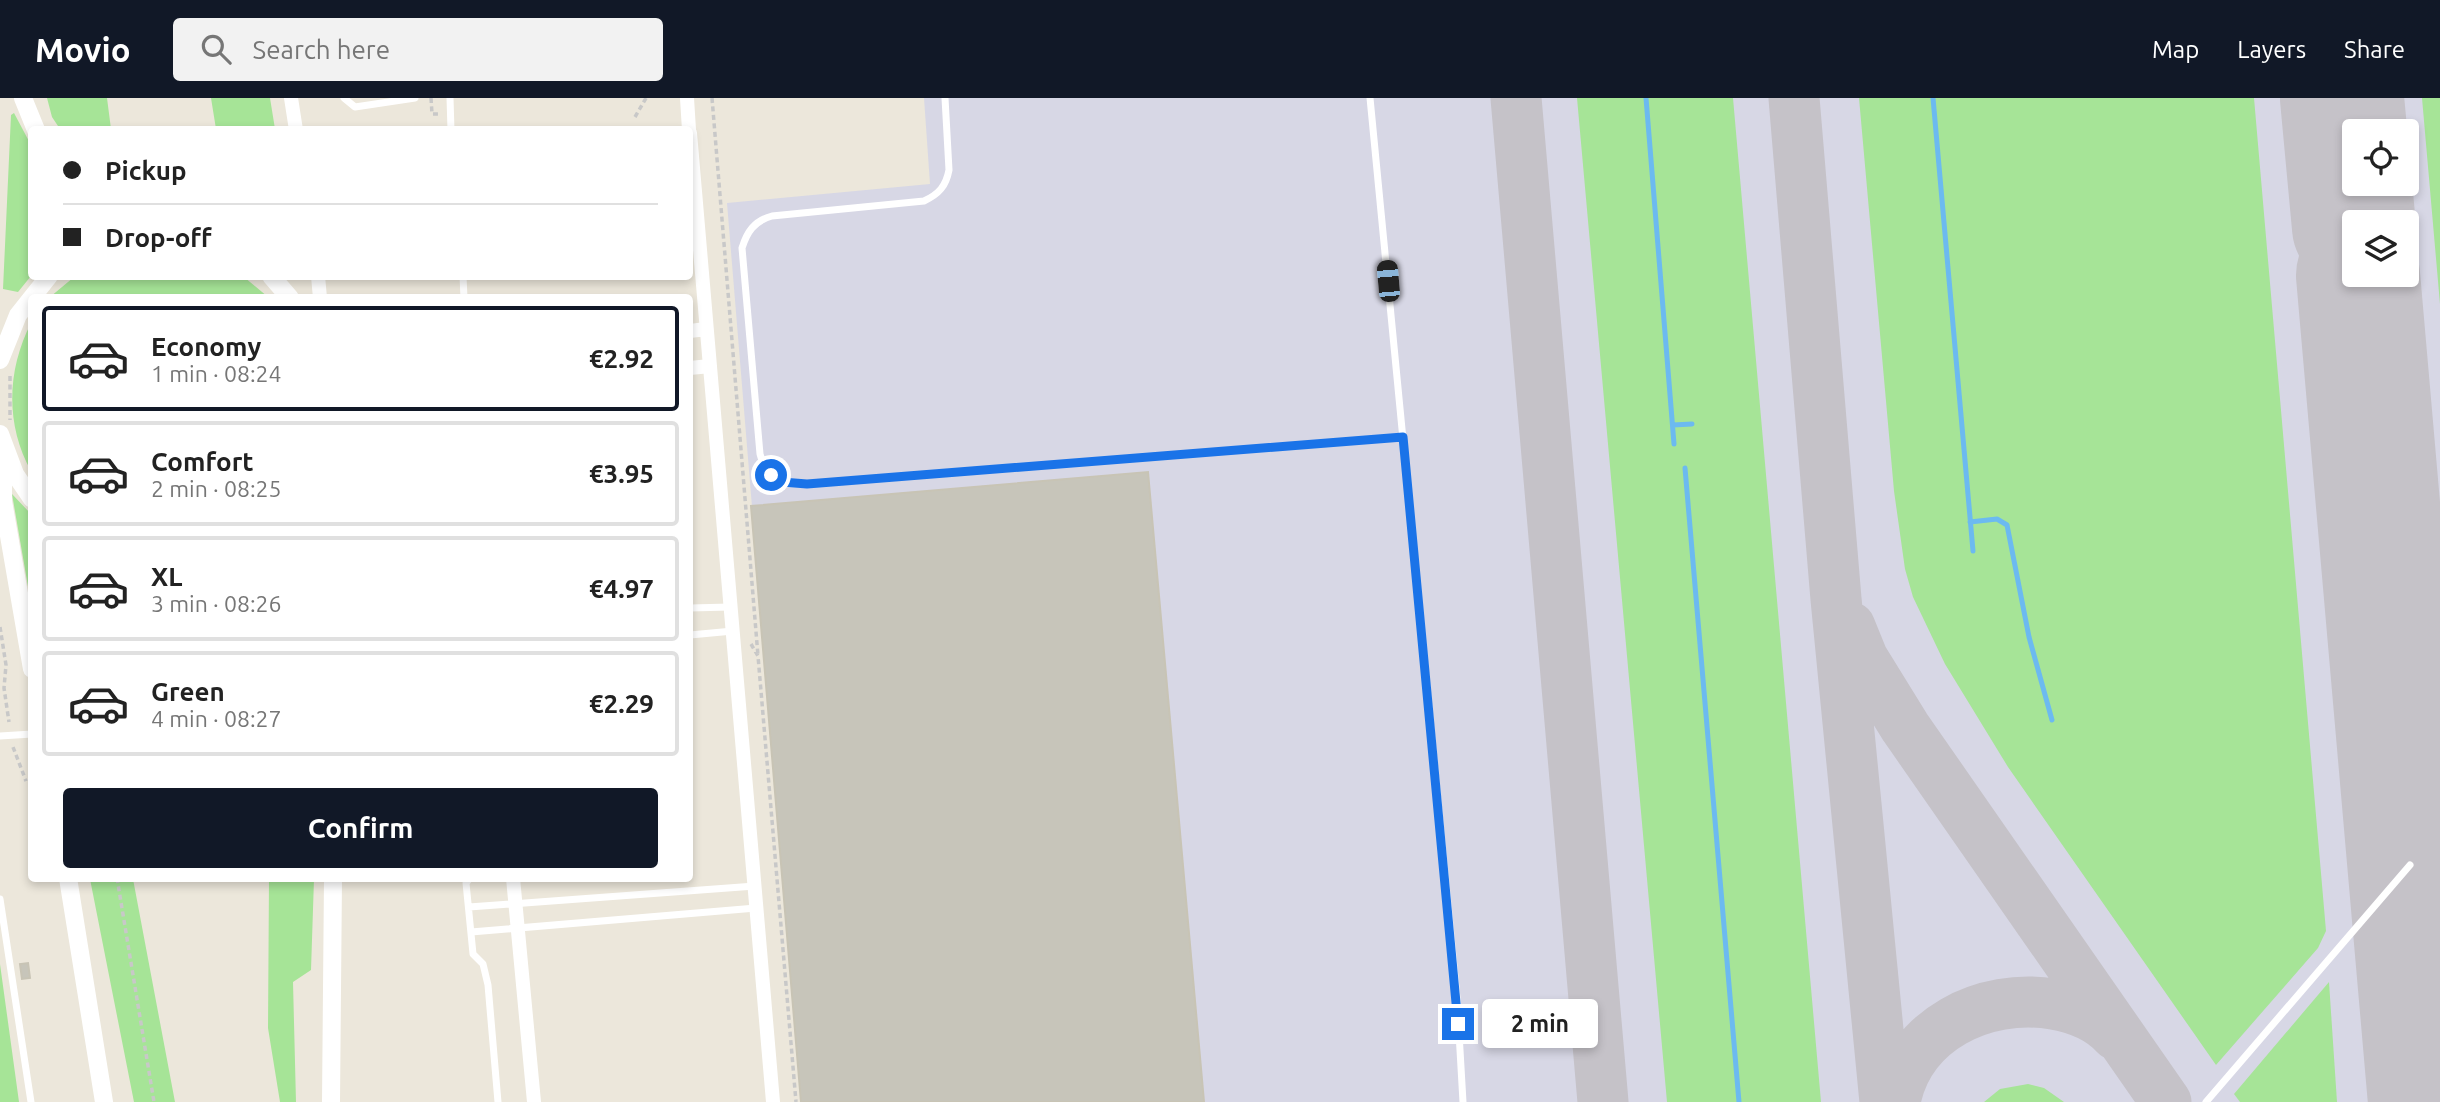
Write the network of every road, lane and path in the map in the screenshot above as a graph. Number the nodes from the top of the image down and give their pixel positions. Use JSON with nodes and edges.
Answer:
{"nodes":[{"id":1,"x":23,"y":98,"type":"edge"},
{"id":2,"x":291,"y":98,"type":"edge"},
{"id":3,"x":344,"y":98,"type":"edge"},
{"id":4,"x":415,"y":98,"type":"edge"},
{"id":5,"x":450,"y":98,"type":"edge"},
{"id":6,"x":646,"y":98,"type":"edge"},
{"id":7,"x":687,"y":98,"type":"edge"},
{"id":8,"x":712,"y":98,"type":"edge"},
{"id":9,"x":944,"y":98,"type":"edge"},
{"id":10,"x":1370,"y":98,"type":"edge"},
{"id":11,"x":635,"y":117,"type":"dead end"},
{"id":12,"x":34,"y":126,"type":"edge"},
{"id":13,"x":295,"y":126,"type":"edge"},
{"id":14,"x":451,"y":126,"type":"edge"},
{"id":15,"x":689,"y":126,"type":"edge"},
{"id":16,"x":693,"y":178,"type":"edge"},
{"id":17,"x":721,"y":198,"type":"junction"},
{"id":18,"x":711,"y":199,"type":"dead end"},
{"id":19,"x":46,"y":280,"type":"edge"},
{"id":20,"x":274,"y":280,"type":"edge"},
{"id":21,"x":34,"y":294,"type":"edge"},
{"id":22,"x":287,"y":294,"type":"edge"},
{"id":23,"x":28,"y":302,"type":"edge"},
{"id":24,"x":706,"y":329,"type":"junction"},
{"id":25,"x":693,"y":331,"type":"edge"},
{"id":26,"x":3,"y":354,"type":"edge"},
{"id":27,"x":710,"y":366,"type":"junction"},
{"id":28,"x":693,"y":368,"type":"edge"},
{"id":29,"x":1403,"y":437,"type":"junction"},
{"id":30,"x":4,"y":441,"type":"edge"},
{"id":31,"x":28,"y":493,"type":"edge"},
{"id":32,"x":4,"y":523,"type":"edge"},
{"id":33,"x":693,"y":607,"type":"edge"},
{"id":34,"x":731,"y":607,"type":"junction"},
{"id":35,"x":0,"y":627,"type":"edge"},
{"id":36,"x":733,"y":631,"type":"junction"},
{"id":37,"x":693,"y":635,"type":"edge"},
{"id":38,"x":750,"y":639,"type":"dead end"},
{"id":39,"x":28,"y":648,"type":"edge"},
{"id":40,"x":758,"y":656,"type":"junction"},
{"id":41,"x":28,"y":734,"type":"edge"},
{"id":42,"x":12,"y":735,"type":"junction"},
{"id":43,"x":0,"y":736,"type":"edge"},
{"id":44,"x":26,"y":781,"type":"dead end"},
{"id":45,"x":2410,"y":865,"type":"dead end"},
{"id":46,"x":69,"y":882,"type":"edge"},
{"id":47,"x":118,"y":882,"type":"edge"},
{"id":48,"x":333,"y":882,"type":"edge"},
{"id":49,"x":468,"y":882,"type":"edge"},
{"id":50,"x":513,"y":882,"type":"edge"},
{"id":51,"x":755,"y":886,"type":"junction"},
{"id":52,"x":0,"y":899,"type":"edge"},
{"id":53,"x":514,"y":904,"type":"junction"},
{"id":54,"x":469,"y":907,"type":"junction"},
{"id":55,"x":757,"y":908,"type":"junction"},
{"id":56,"x":518,"y":929,"type":"junction"},
{"id":57,"x":471,"y":932,"type":"junction"},
{"id":58,"x":3,"y":951,"type":"edge"},
{"id":59,"x":30,"y":1102,"type":"edge"},
{"id":60,"x":104,"y":1102,"type":"edge"},
{"id":61,"x":154,"y":1102,"type":"edge"},
{"id":62,"x":331,"y":1102,"type":"edge"},
{"id":63,"x":498,"y":1102,"type":"edge"},
{"id":64,"x":534,"y":1102,"type":"edge"},
{"id":65,"x":773,"y":1102,"type":"edge"},
{"id":66,"x":796,"y":1102,"type":"edge"},
{"id":67,"x":1463,"y":1102,"type":"edge"},
{"id":68,"x":2206,"y":1102,"type":"edge"}],
"edges":[{"from":1,"to":12,"type":"street"},
{"from":2,"to":13,"type":"street"},
{"from":3,"to":4,"type":"lane"},
{"from":5,"to":14,"type":"lane"},
{"from":6,"to":11,"type":"path"},
{"from":7,"to":15,"type":"street"},
{"from":8,"to":17,"type":"path"},
{"from":9,"to":29,"type":"lane"},
{"from":10,"to":29,"type":"lane"},
{"from":16,"to":24,"type":"street"},
{"from":17,"to":18,"type":"path"},
{"from":17,"to":40,"type":"path"},
{"from":19,"to":21,"type":"street"},
{"from":20,"to":22,"type":"street"},
{"from":23,"to":26,"type":"street"},
{"from":24,"to":25,"type":"street"},
{"from":24,"to":27,"type":"street"},
{"from":26,"to":30,"type":"path"},
{"from":27,"to":28,"type":"street"},
{"from":27,"to":34,"type":"street"},
{"from":29,"to":67,"type":"lane"},
{"from":30,"to":31,"type":"street"},
{"from":30,"to":32,"type":"street"},
{"from":32,"to":39,"type":"street"},
{"from":33,"to":34,"type":"lane"},
{"from":34,"to":36,"type":"street"},
{"from":35,"to":42,"type":"path"},
{"from":36,"to":37,"type":"lane"},
{"from":36,"to":51,"type":"street"},
{"from":38,"to":40,"type":"path"},
{"from":40,"to":66,"type":"path"},
{"from":41,"to":42,"type":"lane"},
{"from":42,"to":43,"type":"lane"},
{"from":42,"to":44,"type":"path"},
{"from":45,"to":68,"type":"lane"},
{"from":46,"to":60,"type":"street"},
{"from":47,"to":61,"type":"path"},
{"from":48,"to":62,"type":"street"},
{"from":49,"to":54,"type":"lane"},
{"from":50,"to":53,"type":"street"},
{"from":51,"to":53,"type":"lane"},
{"from":51,"to":55,"type":"street"},
{"from":52,"to":58,"type":"lane"},
{"from":53,"to":54,"type":"lane"},
{"from":53,"to":56,"type":"street"},
{"from":54,"to":57,"type":"lane"},
{"from":55,"to":56,"type":"lane"},
{"from":55,"to":65,"type":"street"},
{"from":56,"to":57,"type":"lane"},
{"from":56,"to":64,"type":"street"},
{"from":57,"to":63,"type":"lane"},
{"from":58,"to":59,"type":"lane"}]}
